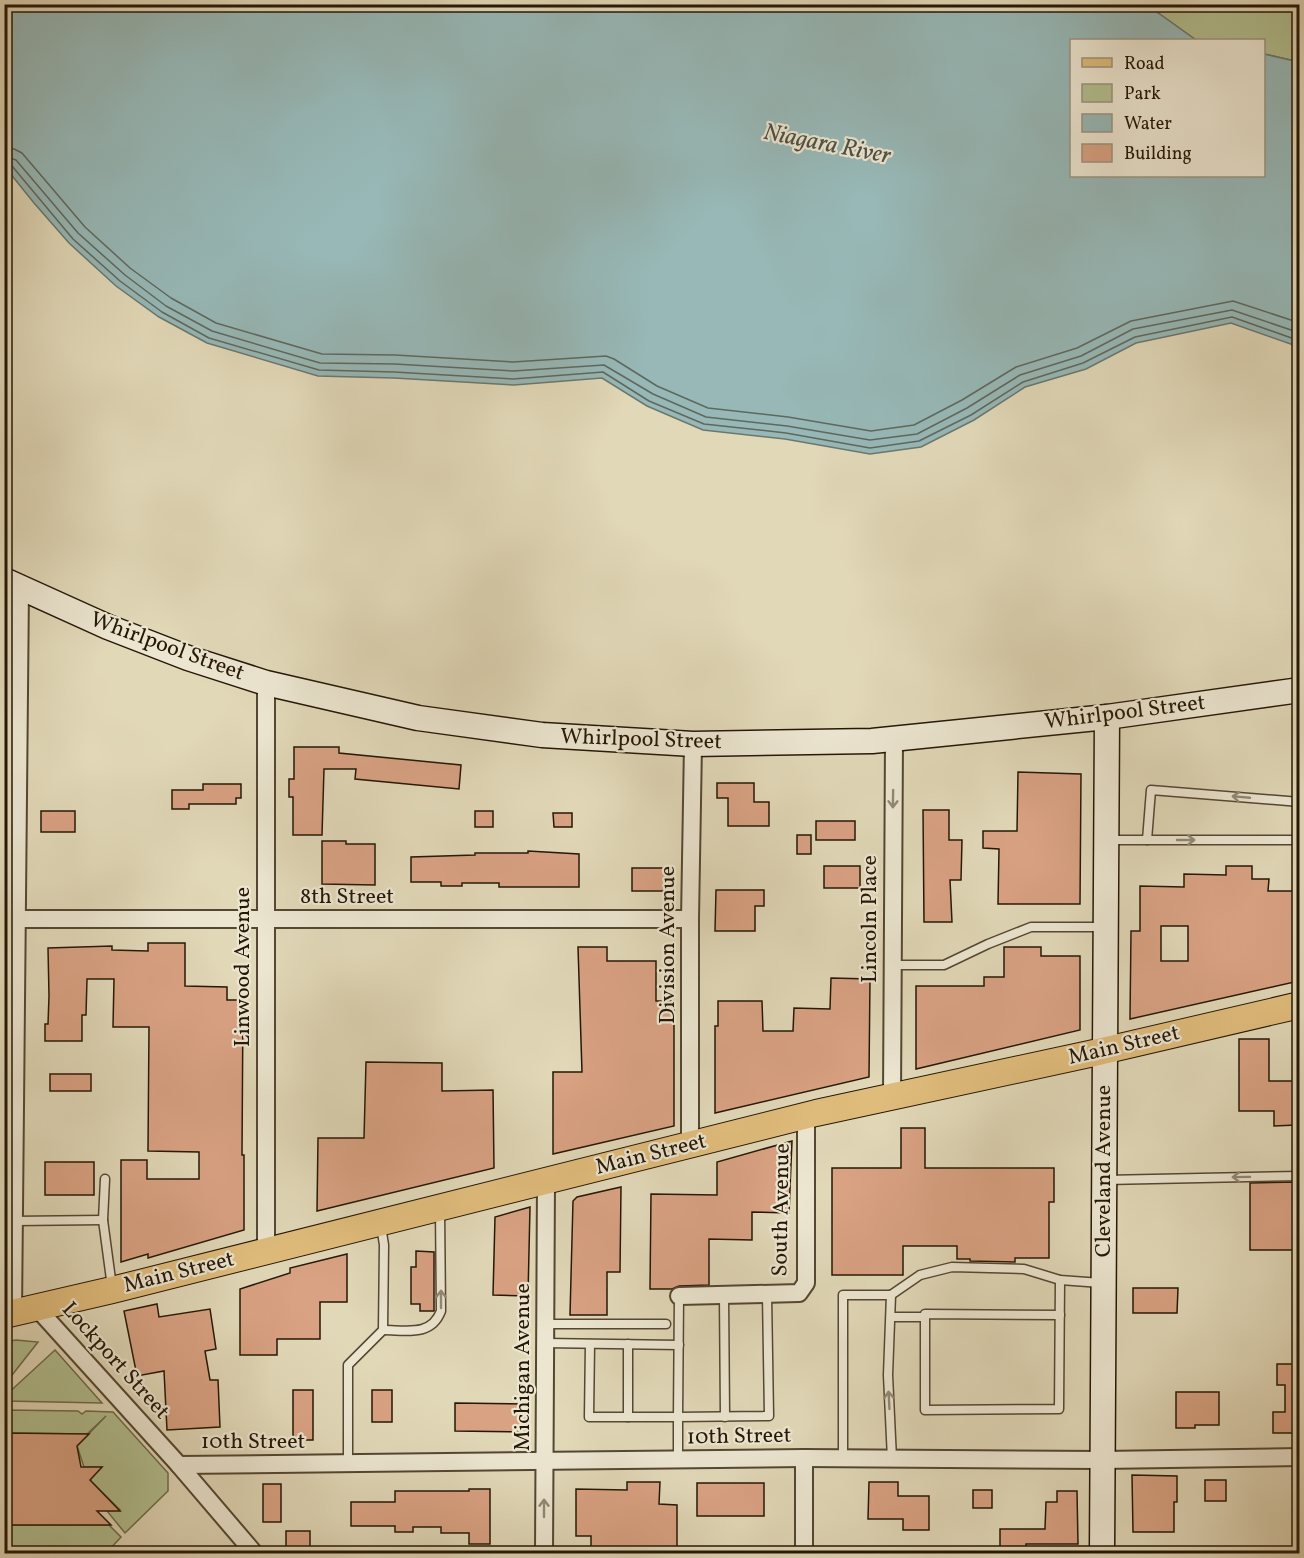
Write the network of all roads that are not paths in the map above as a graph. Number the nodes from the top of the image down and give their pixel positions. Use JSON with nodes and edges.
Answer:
{"nodes":[{"id":1,"x":12,"y":584,"type":"edge"},
{"id":2,"x":266,"y":682,"type":"junction"},
{"id":3,"x":1299,"y":690,"type":"edge"},
{"id":4,"x":1107,"y":717,"type":"junction"},
{"id":5,"x":894,"y":740,"type":"junction"},
{"id":6,"x":693,"y":744,"type":"junction"},
{"id":7,"x":1299,"y":802,"type":"edge"},
{"id":8,"x":1106,"y":840,"type":"junction"},
{"id":9,"x":1147,"y":840,"type":"junction"},
{"id":10,"x":1299,"y":840,"type":"edge"},
{"id":11,"x":11,"y":919,"type":"edge"},
{"id":12,"x":266,"y":919,"type":"junction"},
{"id":13,"x":690,"y":920,"type":"junction"},
{"id":14,"x":1106,"y":927,"type":"junction"},
{"id":15,"x":892,"y":965,"type":"junction"},
{"id":16,"x":1299,"y":1005,"type":"edge"},
{"id":17,"x":1105,"y":1051,"type":"junction"},
{"id":18,"x":892,"y":1098,"type":"junction"},
{"id":19,"x":806,"y":1115,"type":"junction"},
{"id":20,"x":690,"y":1145,"type":"junction"},
{"id":21,"x":1299,"y":1176,"type":"edge"},
{"id":22,"x":105,"y":1179,"type":"dead end"},
{"id":23,"x":1104,"y":1180,"type":"junction"},
{"id":24,"x":546,"y":1181,"type":"junction"},
{"id":25,"x":440,"y":1208,"type":"junction"},
{"id":26,"x":103,"y":1220,"type":"junction"},
{"id":27,"x":14,"y":1221,"type":"junction"},
{"id":28,"x":380,"y":1223,"type":"junction"},
{"id":29,"x":266,"y":1251,"type":"junction"},
{"id":30,"x":1060,"y":1280,"type":"junction"},
{"id":31,"x":1103,"y":1283,"type":"junction"},
{"id":32,"x":112,"y":1290,"type":"junction"},
{"id":33,"x":724,"y":1295,"type":"junction"},
{"id":34,"x":767,"y":1295,"type":"junction"},
{"id":35,"x":891,"y":1295,"type":"junction"},
{"id":36,"x":679,"y":1296,"type":"joint"},
{"id":37,"x":18,"y":1312,"type":"edge"},
{"id":38,"x":1059,"y":1315,"type":"junction"},
{"id":39,"x":891,"y":1317,"type":"junction"},
{"id":40,"x":925,"y":1317,"type":"junction"},
{"id":41,"x":545,"y":1324,"type":"junction"},
{"id":42,"x":666,"y":1324,"type":"dead end"},
{"id":43,"x":383,"y":1330,"type":"junction"},
{"id":44,"x":545,"y":1343,"type":"junction"},
{"id":45,"x":590,"y":1344,"type":"junction"},
{"id":46,"x":628,"y":1344,"type":"junction"},
{"id":47,"x":679,"y":1345,"type":"junction"},
{"id":48,"x":628,"y":1417,"type":"junction"},
{"id":49,"x":678,"y":1417,"type":"junction"},
{"id":50,"x":725,"y":1417,"type":"junction"},
{"id":51,"x":1299,"y":1457,"type":"edge"},
{"id":52,"x":804,"y":1458,"type":"junction"},
{"id":53,"x":843,"y":1458,"type":"junction"},
{"id":54,"x":892,"y":1459,"type":"junction"},
{"id":55,"x":678,"y":1460,"type":"junction"},
{"id":56,"x":1102,"y":1460,"type":"junction"},
{"id":57,"x":545,"y":1462,"type":"junction"},
{"id":58,"x":348,"y":1464,"type":"junction"},
{"id":59,"x":179,"y":1465,"type":"junction"},
{"id":60,"x":255,"y":1554,"type":"edge"},
{"id":61,"x":544,"y":1554,"type":"edge"},
{"id":62,"x":804,"y":1554,"type":"edge"},
{"id":63,"x":1102,"y":1554,"type":"edge"}],
"edges":[{"from":1,"to":2,"type":"street","name":"Whirlpool Street"},
{"from":1,"to":11,"type":"street"},
{"from":2,"to":6,"type":"street","name":"Whirlpool Street"},
{"from":2,"to":12,"type":"street","name":"Linwood Avenue"},
{"from":3,"to":4,"type":"street","name":"Whirlpool Street"},
{"from":4,"to":5,"type":"street","name":"Whirlpool Street"},
{"from":4,"to":8,"type":"street","name":"Cleveland Avenue"},
{"from":5,"to":6,"type":"street","name":"Whirlpool Street"},
{"from":5,"to":15,"type":"street","name":"Lincoln Place","one_way":true},
{"from":6,"to":13,"type":"street","name":"Division Avenue"},
{"from":7,"to":9,"type":"lane","one_way":true},
{"from":8,"to":9,"type":"lane"},
{"from":8,"to":14,"type":"street","name":"Cleveland Avenue"},
{"from":9,"to":10,"type":"lane","one_way":true},
{"from":11,"to":12,"type":"street","name":"8th Street"},
{"from":11,"to":27,"type":"street"},
{"from":12,"to":13,"type":"street","name":"8th Street"},
{"from":12,"to":29,"type":"street","name":"Linwood Avenue"},
{"from":13,"to":20,"type":"street","name":"Division Avenue"},
{"from":14,"to":15,"type":"lane"},
{"from":14,"to":17,"type":"street","name":"Cleveland Avenue"},
{"from":15,"to":18,"type":"street","name":"Lincoln Place"},
{"from":16,"to":17,"type":"main road","name":"Main Street"},
{"from":17,"to":18,"type":"main road","name":"Main Street"},
{"from":17,"to":23,"type":"street","name":"Cleveland Avenue"},
{"from":18,"to":19,"type":"main road","name":"Main Street"},
{"from":19,"to":20,"type":"main road","name":"Main Street"},
{"from":19,"to":34,"type":"street","name":"South Avenue"},
{"from":20,"to":24,"type":"main road","name":"Main Street"},
{"from":21,"to":23,"type":"lane","one_way":true},
{"from":22,"to":26,"type":"lane"},
{"from":23,"to":31,"type":"street","name":"Cleveland Avenue"},
{"from":24,"to":25,"type":"main road","name":"Main Street"},
{"from":24,"to":41,"type":"street","name":"Michigan Avenue"},
{"from":25,"to":28,"type":"main road","name":"Main Street"},
{"from":43,"to":25,"type":"lane","one_way":true},
{"from":26,"to":27,"type":"lane"},
{"from":26,"to":32,"type":"lane"},
{"from":27,"to":37,"type":"street"},
{"from":28,"to":29,"type":"main road","name":"Main Street"},
{"from":28,"to":43,"type":"lane"},
{"from":29,"to":32,"type":"main road","name":"Main Street"},
{"from":30,"to":31,"type":"lane"},
{"from":30,"to":35,"type":"lane"},
{"from":30,"to":38,"type":"lane"},
{"from":31,"to":56,"type":"street","name":"Cleveland Avenue"},
{"from":32,"to":37,"type":"main road","name":"Main Street"},
{"from":33,"to":34,"type":"street","name":"South Avenue"},
{"from":33,"to":36,"type":"street","name":"South Avenue"},
{"from":33,"to":50,"type":"lane"},
{"from":34,"to":50,"type":"lane"},
{"from":35,"to":39,"type":"lane"},
{"from":35,"to":53,"type":"lane"},
{"from":36,"to":47,"type":"lane"},
{"from":37,"to":59,"type":"street","name":"Lockport Street"},
{"from":38,"to":40,"type":"lane"},
{"from":38,"to":40,"type":"lane"},
{"from":39,"to":40,"type":"lane"},
{"from":54,"to":39,"type":"lane","one_way":true},
{"from":41,"to":42,"type":"lane"},
{"from":41,"to":44,"type":"street","name":"Michigan Avenue"},
{"from":43,"to":58,"type":"lane"},
{"from":44,"to":45,"type":"lane"},
{"from":44,"to":57,"type":"street","name":"Michigan Avenue"},
{"from":45,"to":46,"type":"lane"},
{"from":45,"to":48,"type":"lane"},
{"from":46,"to":47,"type":"lane"},
{"from":46,"to":48,"type":"lane"},
{"from":47,"to":49,"type":"lane"},
{"from":48,"to":49,"type":"lane"},
{"from":49,"to":50,"type":"lane"},
{"from":49,"to":55,"type":"lane"},
{"from":51,"to":56,"type":"street","name":"10th Street"},
{"from":52,"to":53,"type":"street","name":"10th Street"},
{"from":52,"to":55,"type":"street","name":"10th Street"},
{"from":52,"to":62,"type":"street"},
{"from":53,"to":54,"type":"street","name":"10th Street"},
{"from":54,"to":56,"type":"street","name":"10th Street"},
{"from":55,"to":57,"type":"street","name":"10th Street"},
{"from":56,"to":63,"type":"street","name":"Cleveland Avenue"},
{"from":57,"to":58,"type":"street","name":"10th Street"},
{"from":61,"to":57,"type":"street","name":"Michigan Avenue","one_way":true},
{"from":58,"to":59,"type":"street","name":"10th Street"},
{"from":59,"to":60,"type":"street","name":"Lockport Street"}]}
